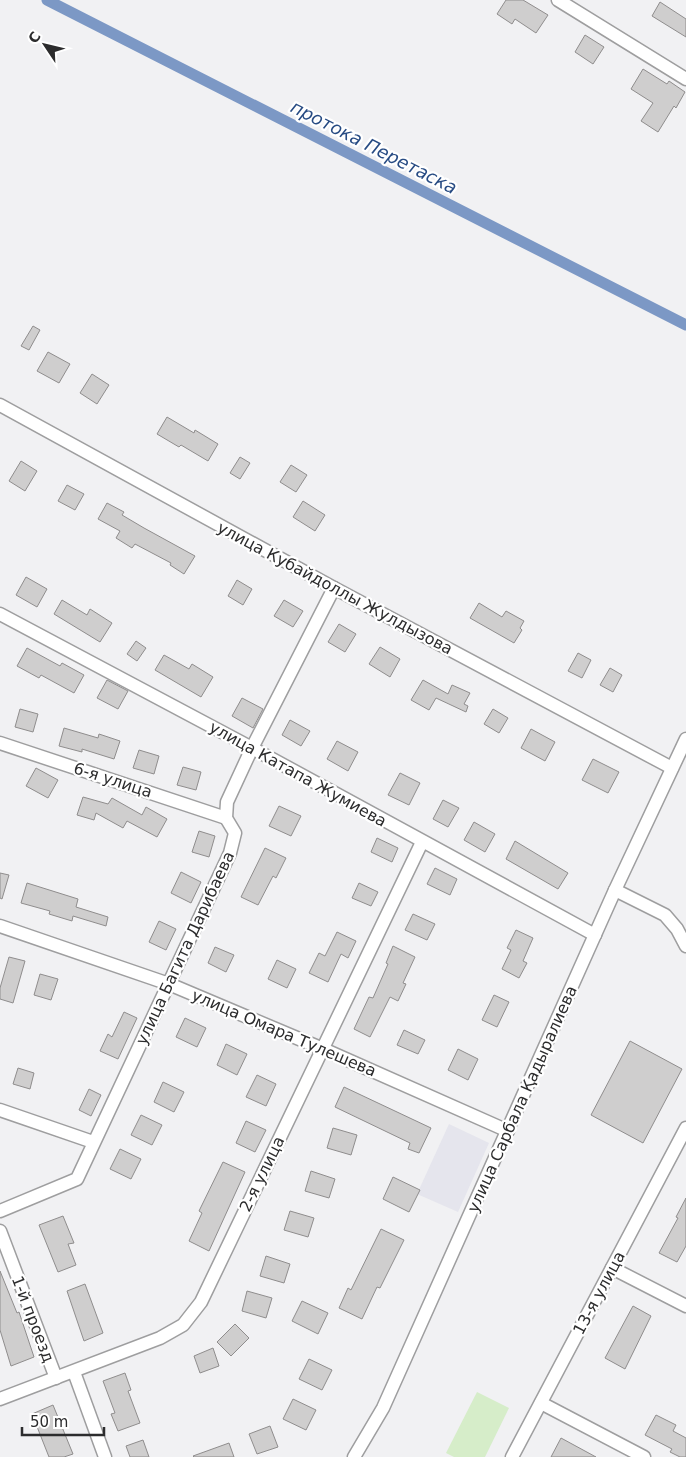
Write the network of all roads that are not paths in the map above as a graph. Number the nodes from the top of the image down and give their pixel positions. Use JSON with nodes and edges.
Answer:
{"nodes":[{"id":1,"x":558,"y":0,"type":"edge"},
{"id":2,"x":686,"y":79,"type":"edge"},
{"id":3,"x":0,"y":405,"type":"edge"},
{"id":4,"x":334,"y":588,"type":"junction"},
{"id":5,"x":0,"y":614,"type":"edge"},
{"id":6,"x":686,"y":739,"type":"edge"},
{"id":7,"x":0,"y":742,"type":"edge"},
{"id":8,"x":252,"y":748,"type":"junction"},
{"id":9,"x":672,"y":768,"type":"junction"},
{"id":10,"x":226,"y":818,"type":"junction"},
{"id":11,"x":422,"y":842,"type":"junction"},
{"id":12,"x":615,"y":890,"type":"junction"},
{"id":13,"x":0,"y":926,"type":"edge"},
{"id":14,"x":595,"y":935,"type":"junction"},
{"id":15,"x":686,"y":946,"type":"edge"},
{"id":16,"x":169,"y":984,"type":"junction"},
{"id":17,"x":323,"y":1049,"type":"junction"},
{"id":18,"x":0,"y":1110,"type":"edge"},
{"id":19,"x":686,"y":1129,"type":"edge"},
{"id":20,"x":508,"y":1131,"type":"junction"},
{"id":21,"x":94,"y":1142,"type":"junction"},
{"id":22,"x":0,"y":1211,"type":"edge"},
{"id":23,"x":0,"y":1231,"type":"edge"},
{"id":24,"x":612,"y":1268,"type":"junction"},
{"id":25,"x":686,"y":1306,"type":"edge"},
{"id":26,"x":74,"y":1372,"type":"junction"},
{"id":27,"x":56,"y":1378,"type":"junction"},
{"id":28,"x":0,"y":1399,"type":"edge"},
{"id":29,"x":541,"y":1403,"type":"junction"},
{"id":30,"x":105,"y":1457,"type":"edge"},
{"id":31,"x":354,"y":1457,"type":"edge"},
{"id":32,"x":512,"y":1457,"type":"edge"},
{"id":33,"x":644,"y":1457,"type":"edge"}],
"edges":[{"from":1,"to":2,"type":"street"},
{"from":3,"to":4,"type":"street","name":"улица Кубайдоллы Жулдызова"},
{"from":4,"to":8,"type":"street","name":"улица Багита Дарибаева"},
{"from":4,"to":9,"type":"street","name":"улица Кубайдоллы Жулдызова"},
{"from":5,"to":8,"type":"street","name":"улица Катапа Жумиева"},
{"from":6,"to":9,"type":"street","name":"улица Сарбала Қадыралиева"},
{"from":7,"to":10,"type":"street","name":"6-я улица"},
{"from":8,"to":10,"type":"street","name":"улица Багита Дарибаева"},
{"from":8,"to":11,"type":"street","name":"улица Катапа Жумиева"},
{"from":9,"to":12,"type":"street","name":"улица Сарбала Қадыралиева"},
{"from":10,"to":16,"type":"street","name":"улица Багита Дарибаева"},
{"from":11,"to":14,"type":"street","name":"улица Катапа Жумиева"},
{"from":11,"to":17,"type":"street","name":"2-я улица"},
{"from":12,"to":14,"type":"street","name":"улица Сарбала Қадыралиева"},
{"from":12,"to":15,"type":"street"},
{"from":13,"to":16,"type":"street","name":"улица Омара Тулешева"},
{"from":14,"to":20,"type":"street","name":"улица Сарбала Қадыралиева"},
{"from":16,"to":17,"type":"street","name":"улица Омара Тулешева"},
{"from":16,"to":21,"type":"street","name":"улица Багита Дарибаева"},
{"from":17,"to":20,"type":"street","name":"улица Омара Тулешева"},
{"from":17,"to":26,"type":"street","name":"2-я улица"},
{"from":18,"to":21,"type":"street"},
{"from":19,"to":24,"type":"street","name":"13-я улица"},
{"from":20,"to":31,"type":"street","name":"улица Сарбала Қадыралиева"},
{"from":21,"to":22,"type":"street","name":"улица Багита Дарибаева"},
{"from":23,"to":27,"type":"street","name":"1-й проезд"},
{"from":24,"to":25,"type":"street"},
{"from":24,"to":29,"type":"street","name":"13-я улица"},
{"from":26,"to":27,"type":"street","name":"2-я улица"},
{"from":26,"to":30,"type":"street","name":"1-й проезд"},
{"from":27,"to":28,"type":"street","name":"2-я улица"},
{"from":29,"to":32,"type":"street","name":"13-я улица"},
{"from":29,"to":33,"type":"street"}]}
